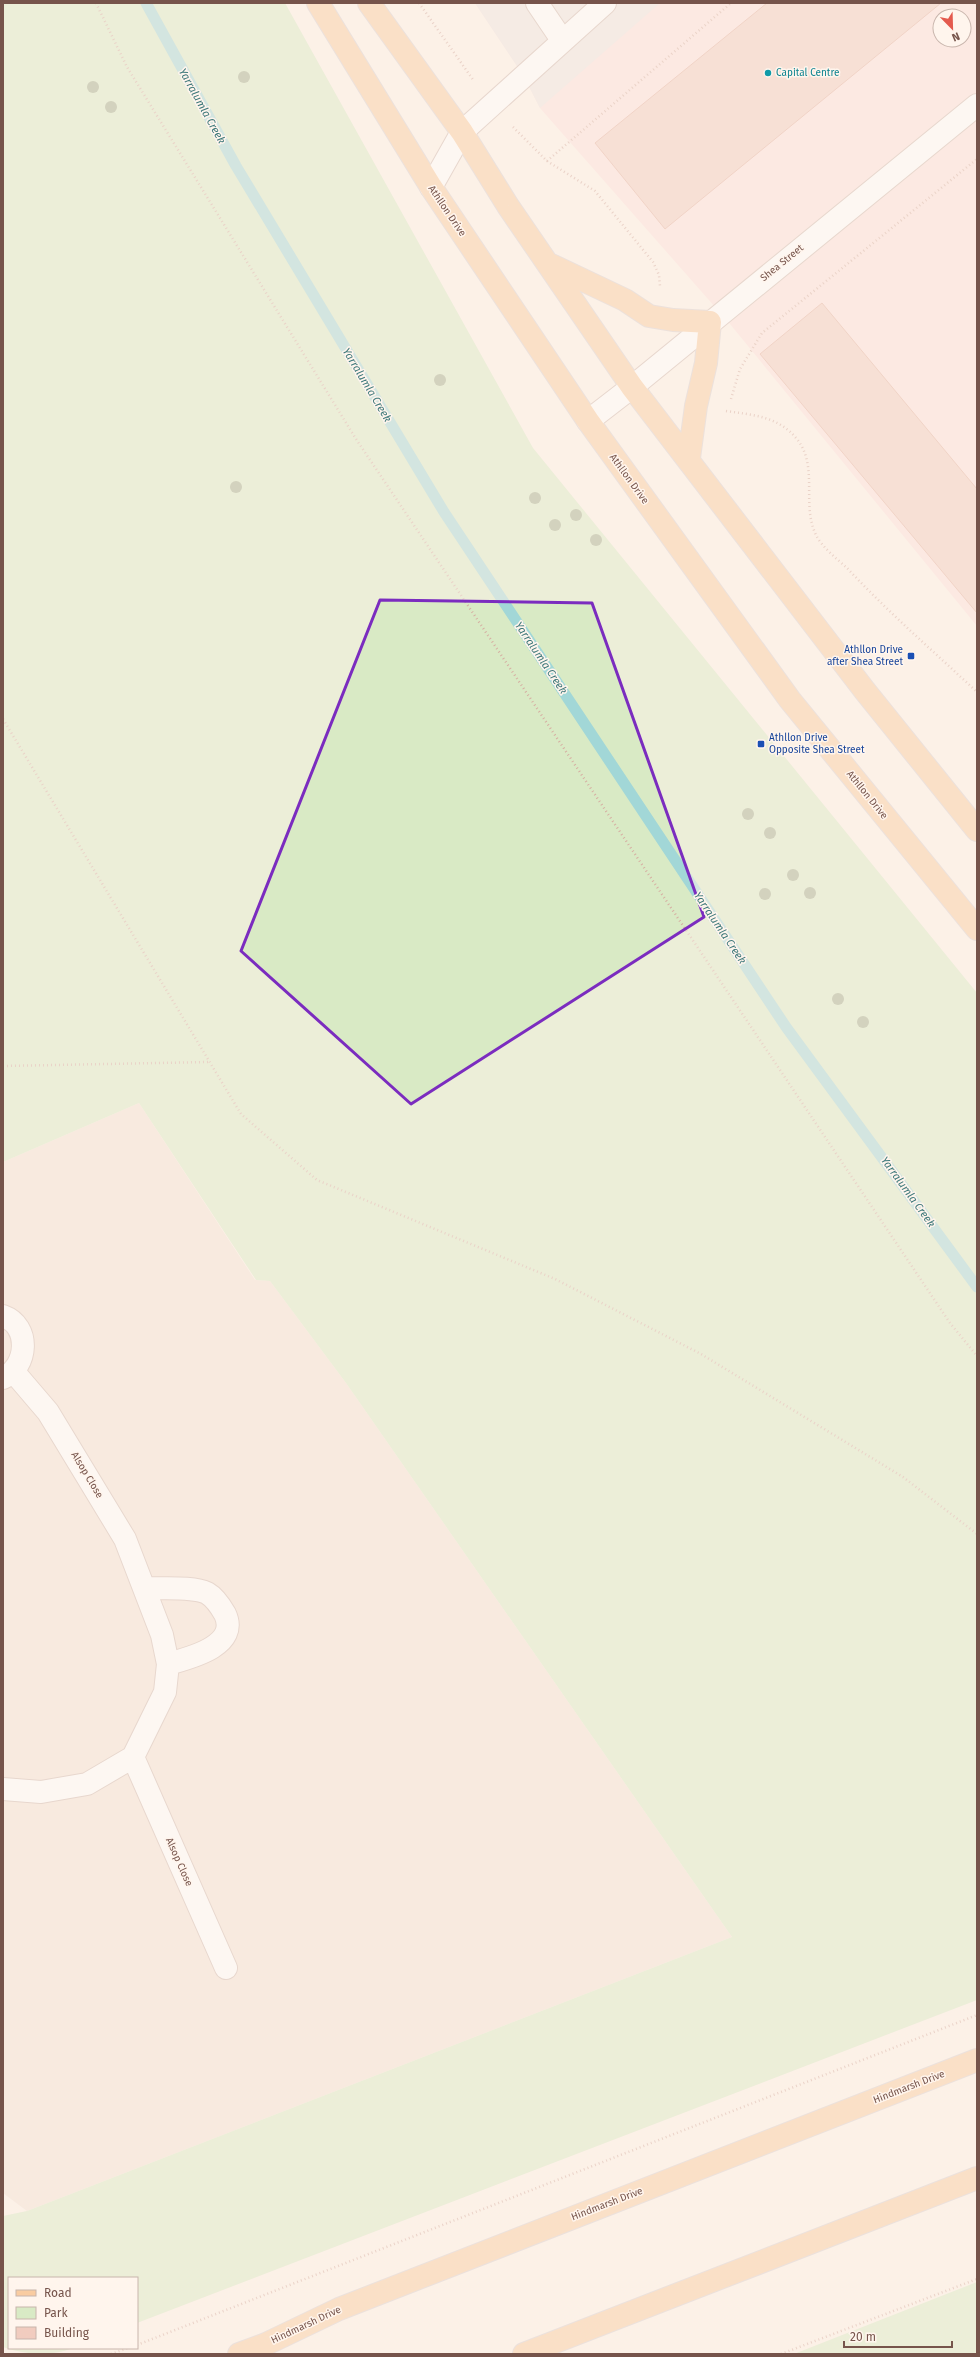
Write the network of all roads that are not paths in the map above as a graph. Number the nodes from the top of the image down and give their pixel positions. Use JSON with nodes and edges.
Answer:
{"nodes":[{"id":1,"x":318,"y":3,"type":"edge"},
{"id":2,"x":369,"y":3,"type":"edge"},
{"id":3,"x":537,"y":3,"type":"edge"},
{"id":4,"x":605,"y":3,"type":"edge"},
{"id":5,"x":562,"y":40,"type":"junction"},
{"id":6,"x":977,"y":105,"type":"edge"},
{"id":7,"x":462,"y":132,"type":"junction"},
{"id":8,"x":431,"y":187,"type":"junction"},
{"id":9,"x":548,"y":263,"type":"junction"},
{"id":10,"x":710,"y":322,"type":"junction"},
{"id":11,"x":632,"y":387,"type":"junction"},
{"id":12,"x":588,"y":421,"type":"junction"},
{"id":13,"x":689,"y":458,"type":"junction"},
{"id":14,"x":977,"y":830,"type":"edge"},
{"id":15,"x":977,"y":929,"type":"edge"},
{"id":16,"x":3,"y":1316,"type":"edge"},
{"id":17,"x":8,"y":1375,"type":"edge"},
{"id":18,"x":146,"y":1588,"type":"junction"},
{"id":19,"x":168,"y":1664,"type":"junction"},
{"id":20,"x":133,"y":1757,"type":"junction"},
{"id":21,"x":3,"y":1789,"type":"edge"},
{"id":22,"x":226,"y":1968,"type":"dead end"},
{"id":23,"x":977,"y":2060,"type":"edge"},
{"id":24,"x":977,"y":2178,"type":"edge"},
{"id":25,"x":239,"y":2354,"type":"edge"},
{"id":26,"x":524,"y":2354,"type":"edge"}],
"edges":[{"from":1,"to":8,"type":"main road","name":"Athllon Drive"},
{"from":2,"to":7,"type":"main road"},
{"from":3,"to":5,"type":"street"},
{"from":4,"to":5,"type":"street"},
{"from":5,"to":7,"type":"street"},
{"from":6,"to":10,"type":"street","name":"Shea Street"},
{"from":7,"to":8,"type":"street"},
{"from":7,"to":9,"type":"main road"},
{"from":8,"to":12,"type":"main road","name":"Athllon Drive"},
{"from":9,"to":10,"type":"main road"},
{"from":9,"to":11,"type":"main road"},
{"from":10,"to":11,"type":"street","name":"Shea Street"},
{"from":10,"to":13,"type":"main road"},
{"from":11,"to":12,"type":"street","name":"Shea Street"},
{"from":11,"to":13,"type":"main road"},
{"from":12,"to":15,"type":"main road","name":"Athllon Drive"},
{"from":13,"to":14,"type":"main road"},
{"from":16,"to":17,"type":"street","name":"Alsop Close"},
{"from":17,"to":18,"type":"street","name":"Alsop Close"},
{"from":18,"to":19,"type":"street","name":"Alsop Close"},
{"from":18,"to":19,"type":"street"},
{"from":19,"to":20,"type":"street","name":"Alsop Close"},
{"from":20,"to":21,"type":"street"},
{"from":20,"to":22,"type":"street","name":"Alsop Close"},
{"from":23,"to":25,"type":"main road","name":"Hindmarsh Drive"},
{"from":24,"to":26,"type":"main road"}]}
